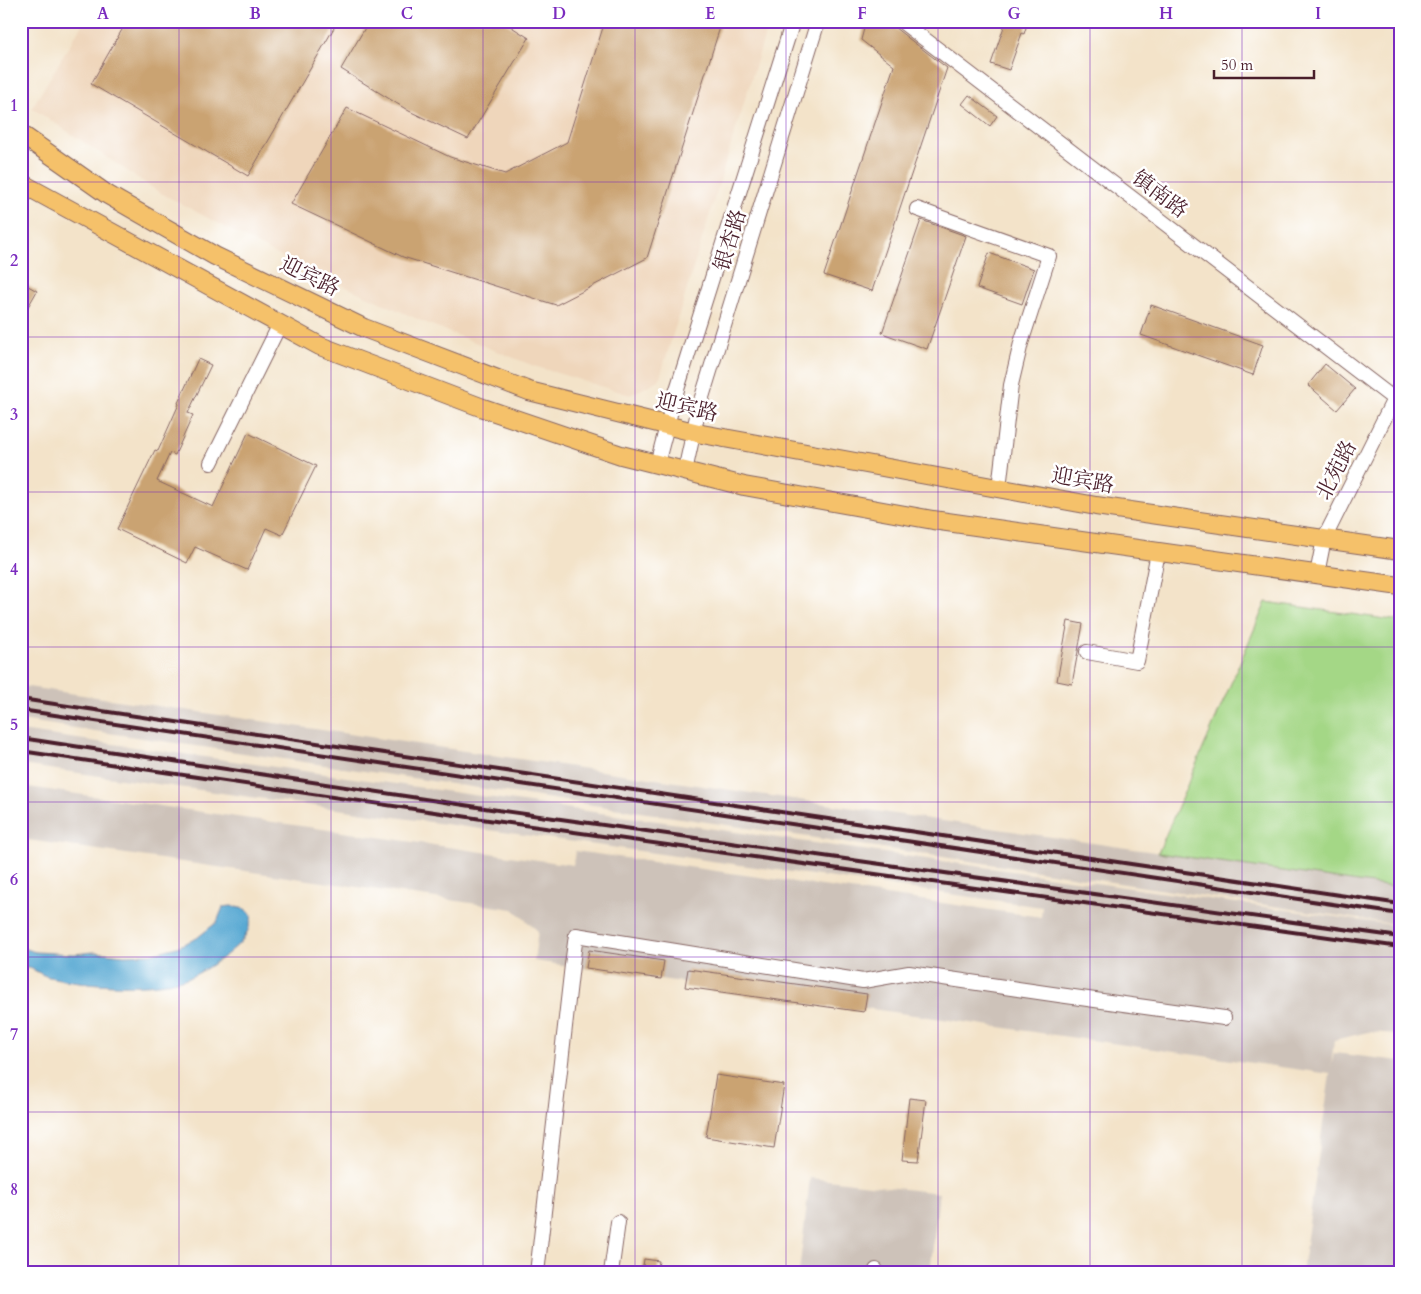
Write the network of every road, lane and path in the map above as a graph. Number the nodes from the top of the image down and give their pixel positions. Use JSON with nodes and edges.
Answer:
{"nodes":[{"id":1,"x":792,"y":21,"type":"edge"},
{"id":2,"x":818,"y":21,"type":"edge"},
{"id":3,"x":901,"y":21,"type":"edge"},
{"id":4,"x":21,"y":134,"type":"edge"},
{"id":5,"x":22,"y":186,"type":"edge"},
{"id":6,"x":917,"y":210,"type":"dead end"},
{"id":7,"x":280,"y":324,"type":"junction"},
{"id":8,"x":1397,"y":393,"type":"edge"},
{"id":9,"x":667,"y":426,"type":"junction"},
{"id":10,"x":694,"y":432,"type":"junction"},
{"id":11,"x":211,"y":463,"type":"dead end"},
{"id":12,"x":657,"y":464,"type":"junction"},
{"id":13,"x":685,"y":471,"type":"junction"},
{"id":14,"x":999,"y":488,"type":"junction"},
{"id":15,"x":1324,"y":539,"type":"junction"},
{"id":16,"x":1400,"y":550,"type":"edge"},
{"id":17,"x":1158,"y":552,"type":"junction"},
{"id":18,"x":1317,"y":574,"type":"junction"},
{"id":19,"x":1400,"y":586,"type":"edge"},
{"id":20,"x":1087,"y":652,"type":"dead end"},
{"id":21,"x":1224,"y":1018,"type":"dead end"},
{"id":22,"x":618,"y":1222,"type":"dead end"},
{"id":23,"x":537,"y":1273,"type":"edge"},
{"id":24,"x":612,"y":1273,"type":"edge"}],
"edges":[{"from":1,"to":9,"type":"street","name":"银杏路"},
{"from":2,"to":10,"type":"street","name":"银杏路"},
{"from":3,"to":8,"type":"street","name":"镇南路"},
{"from":4,"to":9,"type":"main road","name":"迎宾路"},
{"from":5,"to":7,"type":"main road"},
{"from":6,"to":14,"type":"street"},
{"from":7,"to":11,"type":"street"},
{"from":7,"to":12,"type":"main road"},
{"from":8,"to":15,"type":"street","name":"北苑路"},
{"from":9,"to":10,"type":"main road","name":"迎宾路"},
{"from":9,"to":12,"type":"street","name":"银杏路"},
{"from":10,"to":13,"type":"street","name":"银杏路"},
{"from":10,"to":14,"type":"main road","name":"迎宾路"},
{"from":12,"to":13,"type":"main road"},
{"from":13,"to":17,"type":"main road"},
{"from":14,"to":15,"type":"main road","name":"迎宾路"},
{"from":15,"to":16,"type":"main road","name":"迎宾路"},
{"from":15,"to":18,"type":"street","name":"北苑路"},
{"from":17,"to":18,"type":"main road"},
{"from":17,"to":20,"type":"street"},
{"from":18,"to":19,"type":"main road"},
{"from":21,"to":23,"type":"street"},
{"from":22,"to":24,"type":"street"}]}
